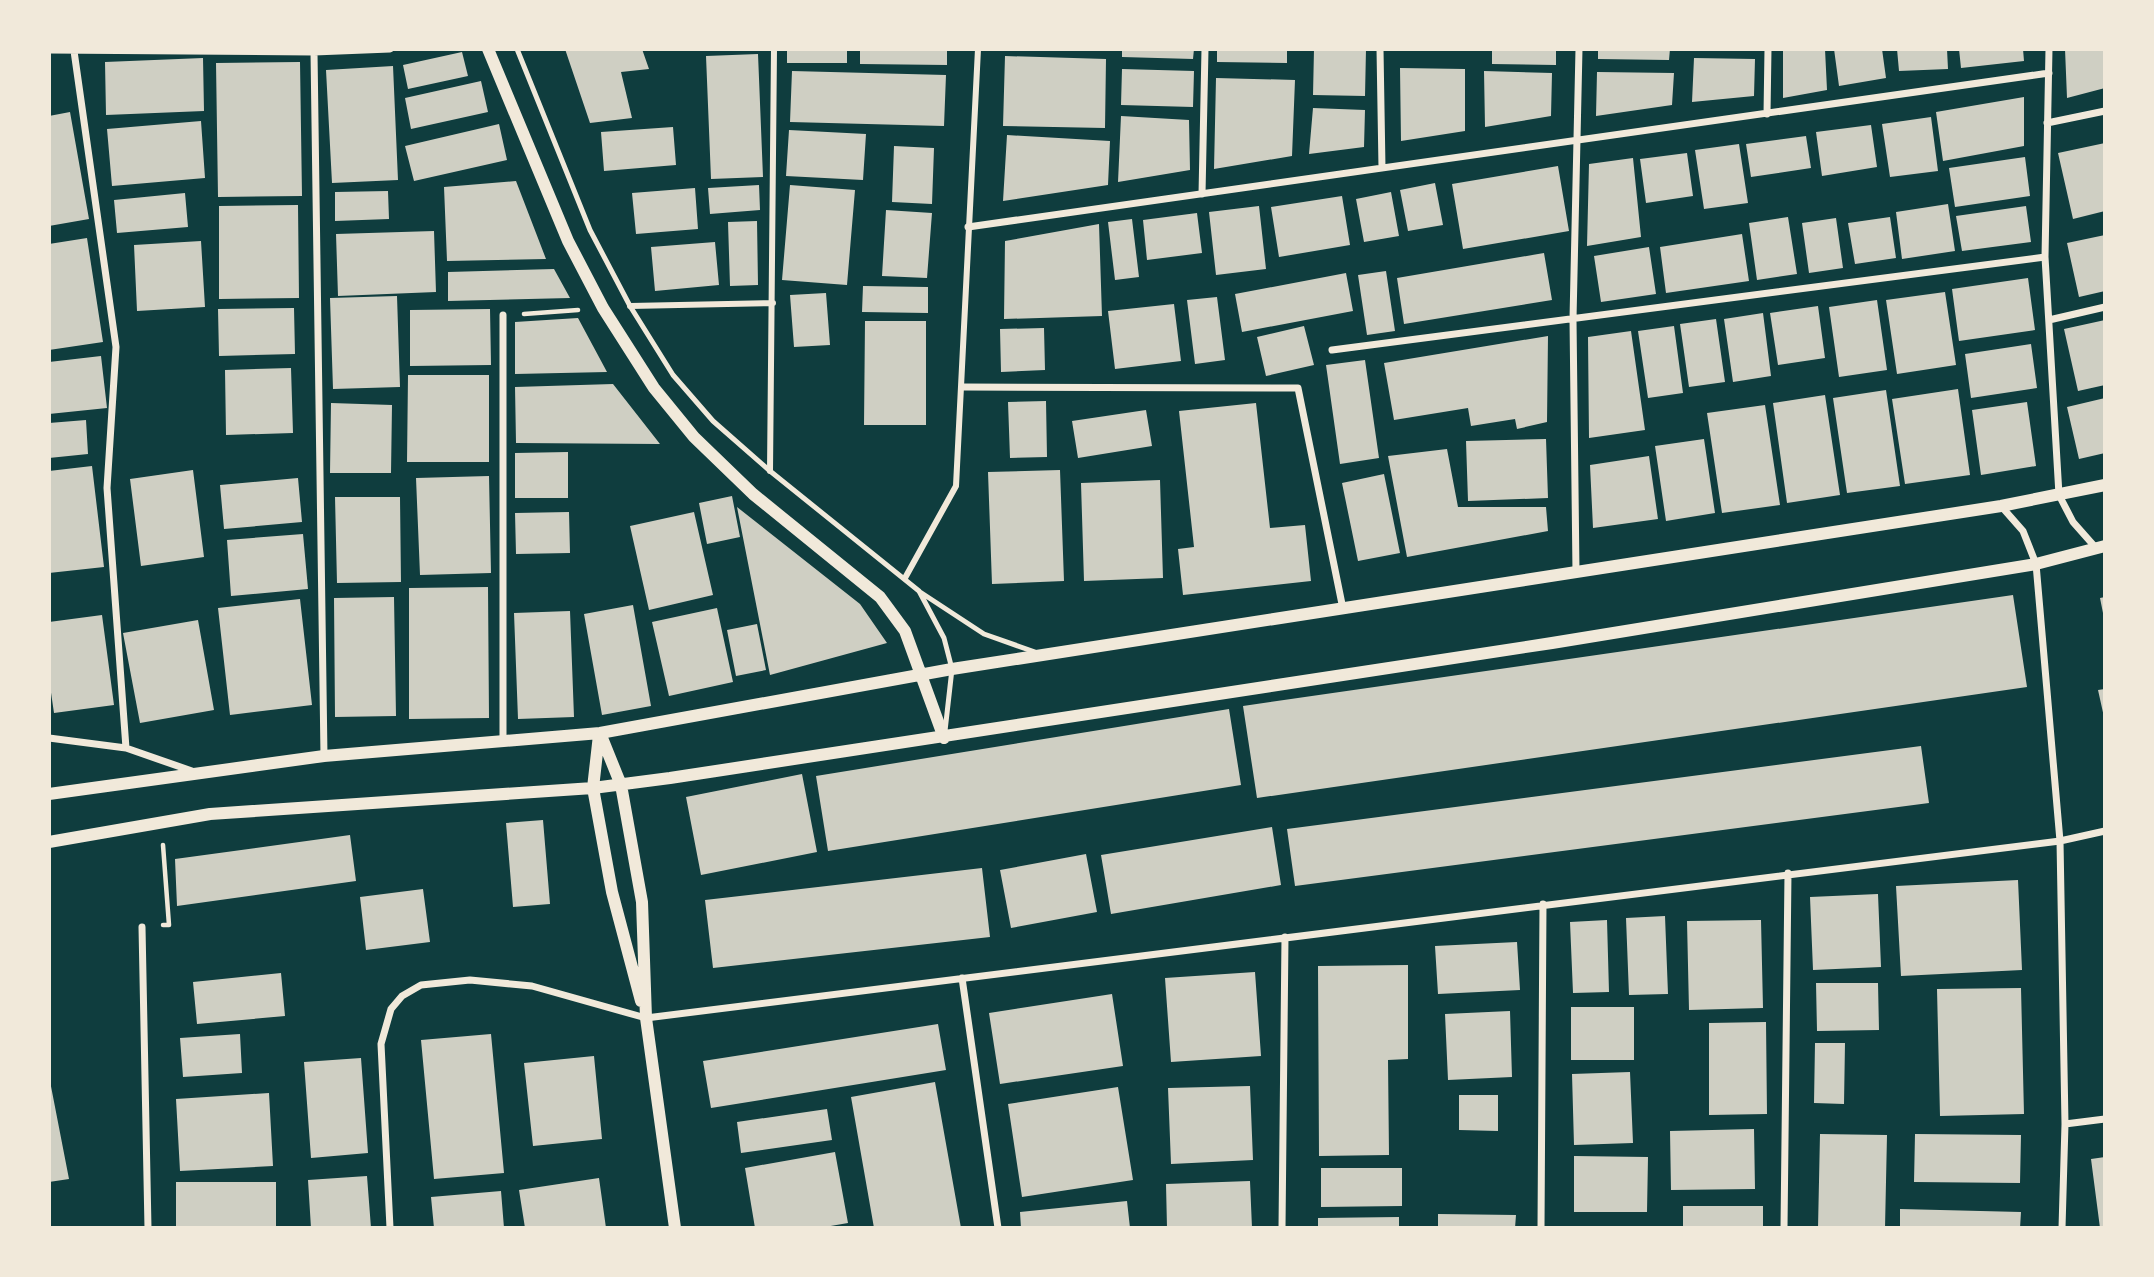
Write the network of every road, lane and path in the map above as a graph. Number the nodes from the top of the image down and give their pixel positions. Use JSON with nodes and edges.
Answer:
{"nodes":[{"id":1,"x":137,"y":49,"type":"edge"},
{"id":2,"x":390,"y":49,"type":"edge"},
{"id":3,"x":488,"y":49,"type":"edge"},
{"id":4,"x":517,"y":49,"type":"edge"},
{"id":5,"x":774,"y":49,"type":"edge"},
{"id":6,"x":978,"y":49,"type":"edge"},
{"id":7,"x":1205,"y":49,"type":"edge"},
{"id":8,"x":1380,"y":49,"type":"edge"},
{"id":9,"x":1579,"y":49,"type":"edge"},
{"id":10,"x":1768,"y":49,"type":"edge"},
{"id":11,"x":2049,"y":49,"type":"edge"},
{"id":12,"x":49,"y":50,"type":"edge"},
{"id":13,"x":74,"y":51,"type":"junction"},
{"id":14,"x":314,"y":51,"type":"edge"},
{"id":15,"x":2049,"y":73,"type":"junction"},
{"id":16,"x":2105,"y":111,"type":"edge"},
{"id":17,"x":1767,"y":114,"type":"junction"},
{"id":18,"x":2047,"y":123,"type":"junction"},
{"id":19,"x":1577,"y":141,"type":"junction"},
{"id":20,"x":1382,"y":168,"type":"junction"},
{"id":21,"x":1202,"y":194,"type":"junction"},
{"id":22,"x":968,"y":227,"type":"junction"},
{"id":23,"x":2045,"y":257,"type":"junction"},
{"id":24,"x":772,"y":303,"type":"junction"},
{"id":25,"x":630,"y":306,"type":"junction"},
{"id":26,"x":2105,"y":307,"type":"edge"},
{"id":27,"x":603,"y":308,"type":"junction"},
{"id":28,"x":503,"y":316,"type":"joint"},
{"id":29,"x":1573,"y":319,"type":"junction"},
{"id":30,"x":2049,"y":320,"type":"junction"},
{"id":31,"x":1332,"y":350,"type":"dead end"},
{"id":32,"x":963,"y":387,"type":"junction"},
{"id":33,"x":770,"y":471,"type":"junction"},
{"id":34,"x":2105,"y":485,"type":"edge"},
{"id":35,"x":2059,"y":495,"type":"junction"},
{"id":36,"x":2001,"y":506,"type":"junction"},
{"id":37,"x":2100,"y":547,"type":"edge"},
{"id":38,"x":2036,"y":564,"type":"junction"},
{"id":39,"x":1576,"y":572,"type":"junction"},
{"id":40,"x":905,"y":578,"type":"junction"},
{"id":41,"x":919,"y":591,"type":"junction"},
{"id":42,"x":1343,"y":609,"type":"junction"},
{"id":43,"x":1055,"y":655,"type":"junction"},
{"id":44,"x":952,"y":669,"type":"junction"},
{"id":45,"x":920,"y":675,"type":"junction"},
{"id":46,"x":600,"y":733,"type":"junction"},
{"id":47,"x":49,"y":738,"type":"edge"},
{"id":48,"x":944,"y":738,"type":"junction"},
{"id":49,"x":503,"y":743,"type":"junction"},
{"id":50,"x":126,"y":748,"type":"junction"},
{"id":51,"x":324,"y":756,"type":"junction"},
{"id":52,"x":196,"y":773,"type":"junction"},
{"id":53,"x":621,"y":785,"type":"junction"},
{"id":54,"x":593,"y":788,"type":"junction"},
{"id":55,"x":49,"y":794,"type":"edge"},
{"id":56,"x":2105,"y":831,"type":"edge"},
{"id":57,"x":2060,"y":841,"type":"junction"},
{"id":58,"x":49,"y":842,"type":"edge"},
{"id":59,"x":164,"y":862,"type":"dead end"},
{"id":60,"x":1788,"y":873,"type":"junction"},
{"id":61,"x":167,"y":903,"type":"dead end"},
{"id":62,"x":1543,"y":904,"type":"junction"},
{"id":63,"x":142,"y":927,"type":"dead end"},
{"id":64,"x":1285,"y":937,"type":"junction"},
{"id":65,"x":962,"y":978,"type":"junction"},
{"id":66,"x":646,"y":1018,"type":"junction"},
{"id":67,"x":2105,"y":1119,"type":"edge"},
{"id":68,"x":2066,"y":1124,"type":"junction"},
{"id":69,"x":148,"y":1228,"type":"edge"},
{"id":70,"x":390,"y":1228,"type":"edge"},
{"id":71,"x":675,"y":1228,"type":"edge"},
{"id":72,"x":998,"y":1228,"type":"edge"},
{"id":73,"x":1282,"y":1228,"type":"edge"},
{"id":74,"x":1541,"y":1228,"type":"edge"},
{"id":75,"x":1784,"y":1228,"type":"edge"},
{"id":76,"x":2062,"y":1228,"type":"edge"}],
"edges":[{"from":1,"to":13,"type":"street"},
{"from":1,"to":14,"type":"street"},
{"from":2,"to":14,"type":"street"},
{"from":3,"to":27,"type":"street"},
{"from":4,"to":25,"type":"lane"},
{"from":5,"to":24,"type":"street"},
{"from":6,"to":22,"type":"street"},
{"from":7,"to":21,"type":"street"},
{"from":8,"to":20,"type":"street"},
{"from":9,"to":19,"type":"street"},
{"from":10,"to":17,"type":"street"},
{"from":11,"to":15,"type":"street"},
{"from":12,"to":13,"type":"street"},
{"from":13,"to":50,"type":"street"},
{"from":14,"to":51,"type":"street"},
{"from":15,"to":17,"type":"street"},
{"from":15,"to":18,"type":"street"},
{"from":16,"to":18,"type":"street"},
{"from":17,"to":19,"type":"street"},
{"from":18,"to":23,"type":"street"},
{"from":19,"to":20,"type":"street"},
{"from":19,"to":29,"type":"street"},
{"from":20,"to":21,"type":"street"},
{"from":21,"to":22,"type":"street"},
{"from":22,"to":32,"type":"street"},
{"from":23,"to":29,"type":"street"},
{"from":23,"to":30,"type":"street"},
{"from":24,"to":25,"type":"street"},
{"from":24,"to":33,"type":"street"},
{"from":25,"to":33,"type":"lane"},
{"from":26,"to":30,"type":"street"},
{"from":27,"to":28,"type":"path"},
{"from":27,"to":45,"type":"street"},
{"from":28,"to":49,"type":"street"},
{"from":29,"to":31,"type":"street"},
{"from":29,"to":39,"type":"street"},
{"from":30,"to":35,"type":"street"},
{"from":32,"to":40,"type":"street"},
{"from":32,"to":42,"type":"street"},
{"from":33,"to":40,"type":"lane"},
{"from":34,"to":35,"type":"street"},
{"from":35,"to":36,"type":"street"},
{"from":35,"to":37,"type":"street"},
{"from":36,"to":38,"type":"street"},
{"from":36,"to":39,"type":"street"},
{"from":37,"to":38,"type":"street"},
{"from":38,"to":48,"type":"street"},
{"from":38,"to":57,"type":"street"},
{"from":39,"to":42,"type":"street"},
{"from":40,"to":41,"type":"lane"},
{"from":41,"to":43,"type":"lane"},
{"from":41,"to":44,"type":"lane"},
{"from":42,"to":43,"type":"street"},
{"from":43,"to":44,"type":"street"},
{"from":44,"to":45,"type":"street"},
{"from":44,"to":48,"type":"lane"},
{"from":45,"to":46,"type":"street"},
{"from":45,"to":48,"type":"street"},
{"from":46,"to":49,"type":"street"},
{"from":46,"to":53,"type":"street"},
{"from":46,"to":54,"type":"street"},
{"from":47,"to":50,"type":"street"},
{"from":48,"to":53,"type":"street"},
{"from":49,"to":51,"type":"street"},
{"from":50,"to":52,"type":"street"},
{"from":51,"to":52,"type":"street"},
{"from":52,"to":55,"type":"street"},
{"from":53,"to":54,"type":"street"},
{"from":53,"to":66,"type":"street"},
{"from":54,"to":58,"type":"street"},
{"from":54,"to":66,"type":"street"},
{"from":56,"to":57,"type":"street"},
{"from":57,"to":60,"type":"street"},
{"from":57,"to":68,"type":"street"},
{"from":59,"to":61,"type":"path"},
{"from":60,"to":62,"type":"street"},
{"from":60,"to":75,"type":"street"},
{"from":62,"to":64,"type":"street"},
{"from":62,"to":74,"type":"street"},
{"from":63,"to":69,"type":"street"},
{"from":64,"to":65,"type":"street"},
{"from":64,"to":73,"type":"street"},
{"from":65,"to":66,"type":"street"},
{"from":65,"to":72,"type":"street"},
{"from":66,"to":70,"type":"street"},
{"from":66,"to":71,"type":"street"},
{"from":67,"to":68,"type":"street"},
{"from":68,"to":76,"type":"street"}]}
